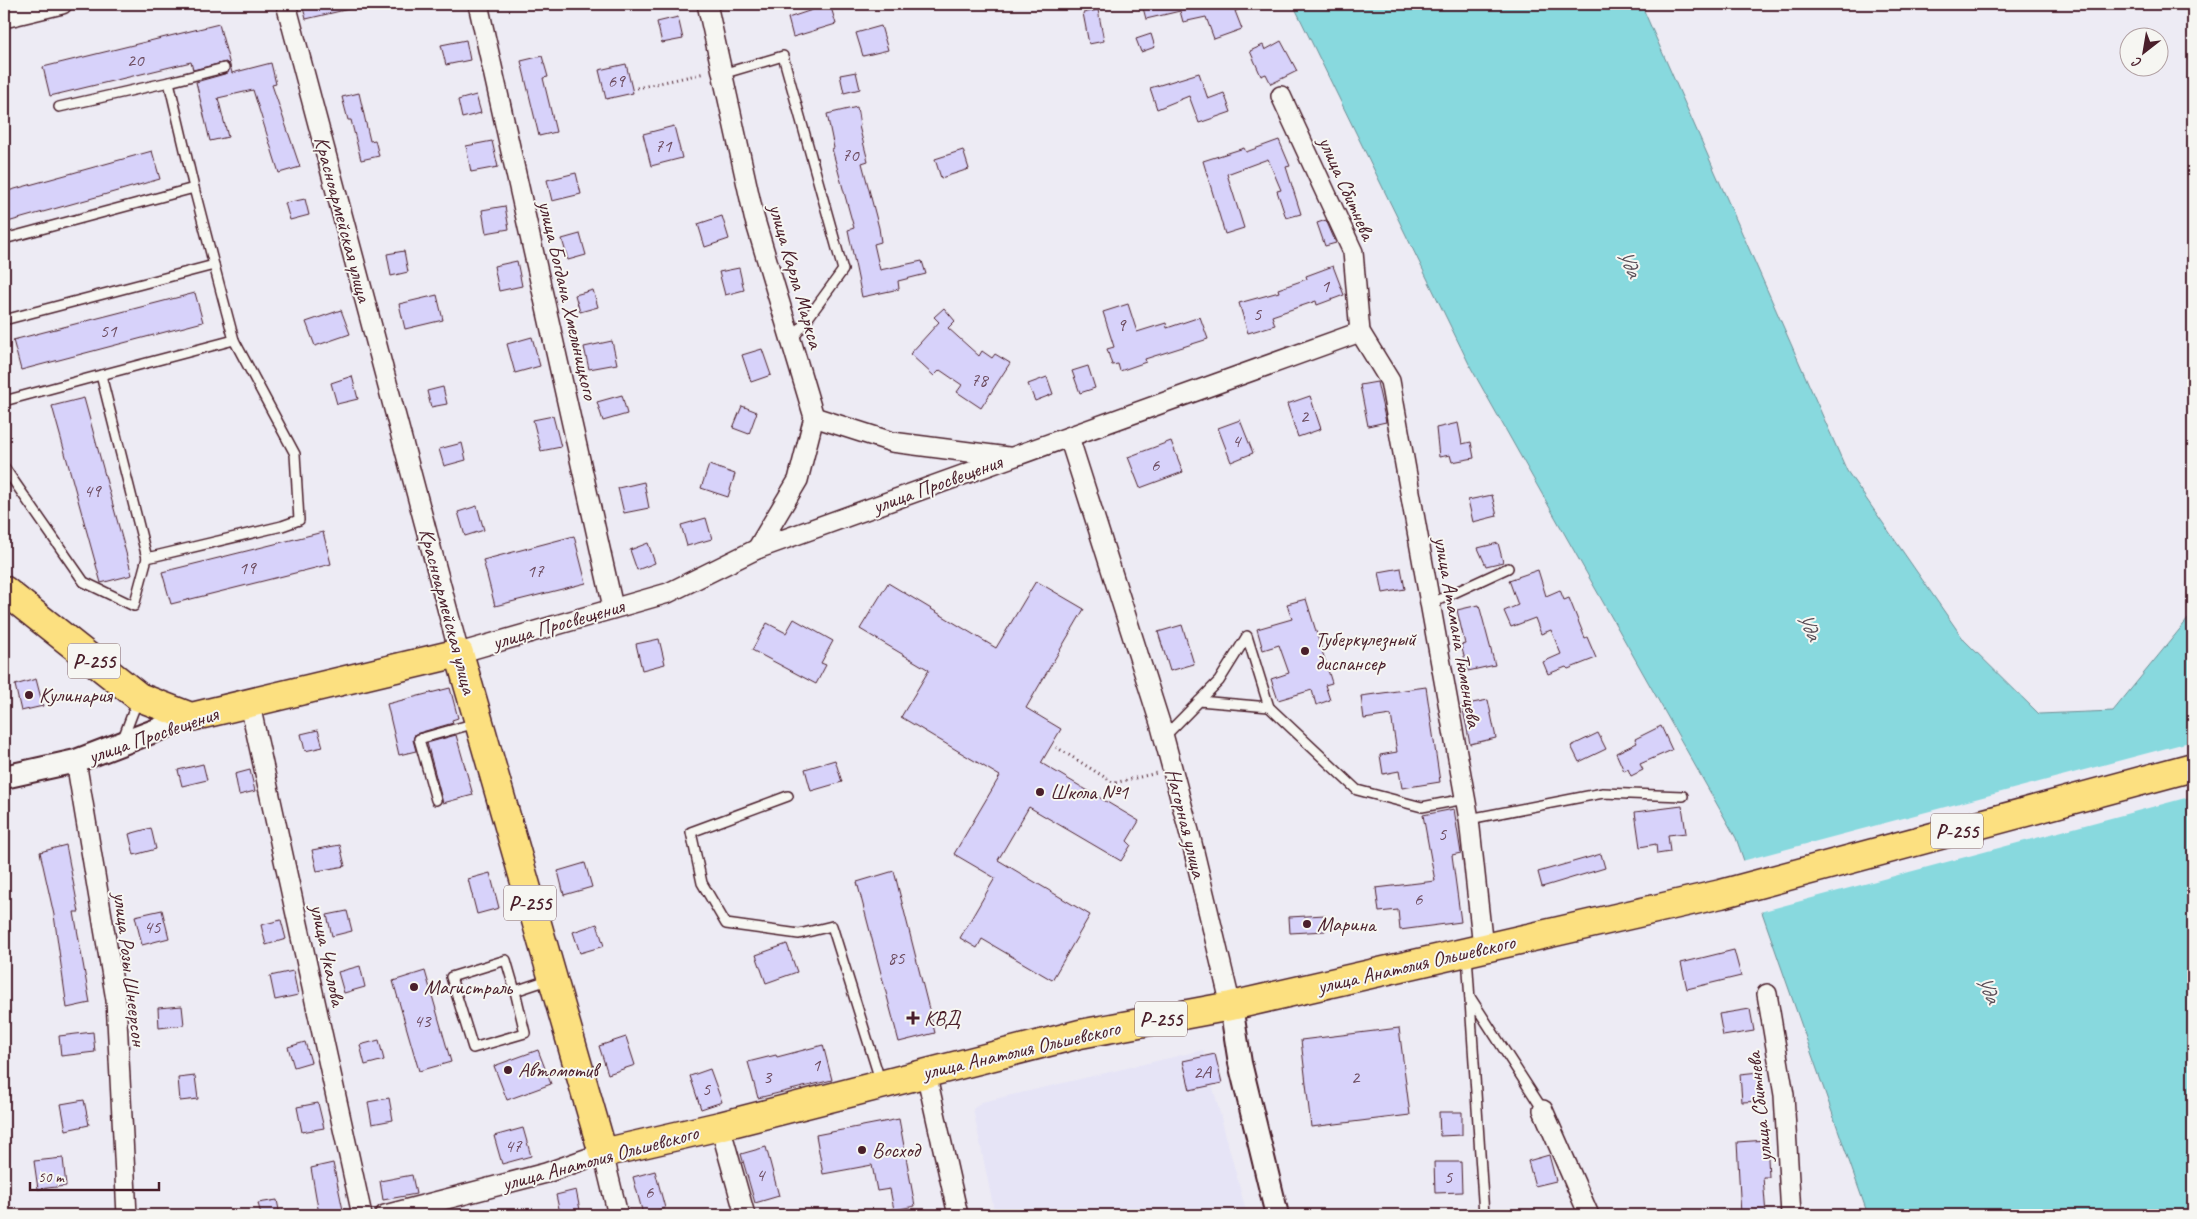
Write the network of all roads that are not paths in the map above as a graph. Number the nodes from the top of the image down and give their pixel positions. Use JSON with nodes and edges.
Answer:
{"nodes":[{"id":1,"x":62,"y":4,"type":"edge"},
{"id":2,"x":286,"y":4,"type":"edge"},
{"id":3,"x":478,"y":4,"type":"edge"},
{"id":4,"x":707,"y":4,"type":"edge"},
{"id":5,"x":4,"y":18,"type":"edge"},
{"id":6,"x":224,"y":68,"type":"dead end"},
{"id":7,"x":721,"y":72,"type":"junction"},
{"id":8,"x":169,"y":82,"type":"junction"},
{"id":9,"x":1281,"y":96,"type":"dead end"},
{"id":10,"x":59,"y":107,"type":"dead end"},
{"id":11,"x":194,"y":188,"type":"junction"},
{"id":12,"x":4,"y":238,"type":"edge"},
{"id":13,"x":214,"y":265,"type":"junction"},
{"id":14,"x":4,"y":320,"type":"edge"},
{"id":15,"x":1360,"y":332,"type":"junction"},
{"id":16,"x":234,"y":340,"type":"junction"},
{"id":17,"x":791,"y":341,"type":"junction"},
{"id":18,"x":100,"y":375,"type":"junction"},
{"id":19,"x":4,"y":401,"type":"edge"},
{"id":20,"x":814,"y":417,"type":"junction"},
{"id":21,"x":1069,"y":437,"type":"junction"},
{"id":22,"x":1013,"y":457,"type":"junction"},
{"id":23,"x":4,"y":468,"type":"edge"},
{"id":24,"x":757,"y":549,"type":"junction"},
{"id":25,"x":148,"y":558,"type":"junction"},
{"id":26,"x":1508,"y":568,"type":"dead end"},
{"id":27,"x":4,"y":590,"type":"edge"},
{"id":28,"x":1430,"y":604,"type":"junction"},
{"id":29,"x":613,"y":607,"type":"junction"},
{"id":30,"x":459,"y":653,"type":"junction"},
{"id":31,"x":139,"y":697,"type":"junction"},
{"id":32,"x":1199,"y":701,"type":"junction"},
{"id":33,"x":250,"y":705,"type":"junction"},
{"id":34,"x":1270,"y":707,"type":"junction"},
{"id":35,"x":191,"y":717,"type":"junction"},
{"id":36,"x":479,"y":723,"type":"junction"},
{"id":37,"x":1164,"y":737,"type":"junction"},
{"id":38,"x":120,"y":744,"type":"junction"},
{"id":39,"x":76,"y":761,"type":"junction"},
{"id":40,"x":2193,"y":768,"type":"edge"},
{"id":41,"x":4,"y":777,"type":"edge"},
{"id":42,"x":788,"y":796,"type":"dead end"},
{"id":43,"x":1684,"y":796,"type":"dead end"},
{"id":44,"x":1465,"y":799,"type":"junction"},
{"id":45,"x":436,"y":800,"type":"dead end"},
{"id":46,"x":1469,"y":819,"type":"junction"},
{"id":47,"x":1475,"y":950,"type":"junction"},
{"id":48,"x":551,"y":979,"type":"junction"},
{"id":49,"x":515,"y":991,"type":"junction"},
{"id":50,"x":1767,"y":994,"type":"dead end"},
{"id":51,"x":1470,"y":997,"type":"junction"},
{"id":52,"x":1231,"y":1006,"type":"junction"},
{"id":53,"x":926,"y":1073,"type":"junction"},
{"id":54,"x":881,"y":1083,"type":"junction"},
{"id":55,"x":1544,"y":1110,"type":"joint"},
{"id":56,"x":720,"y":1126,"type":"junction"},
{"id":57,"x":603,"y":1153,"type":"junction"},
{"id":58,"x":127,"y":1215,"type":"edge"},
{"id":59,"x":362,"y":1215,"type":"edge"},
{"id":60,"x":385,"y":1215,"type":"edge"},
{"id":61,"x":618,"y":1215,"type":"edge"},
{"id":62,"x":745,"y":1215,"type":"edge"},
{"id":63,"x":958,"y":1215,"type":"edge"},
{"id":64,"x":1277,"y":1215,"type":"edge"},
{"id":65,"x":1484,"y":1215,"type":"edge"},
{"id":66,"x":1589,"y":1215,"type":"edge"},
{"id":67,"x":1791,"y":1215,"type":"edge"}],
"edges":[{"from":1,"to":5,"type":"street"},
{"from":2,"to":30,"type":"street","name":"Красноармейская улица"},
{"from":3,"to":29,"type":"street","name":"улица Богдана Хмельницкого"},
{"from":4,"to":7,"type":"street","name":"улица Карла Маркса"},
{"from":6,"to":8,"type":"lane"},
{"from":7,"to":17,"type":"street","name":"улица Карла Маркса"},
{"from":7,"to":17,"type":"lane"},
{"from":8,"to":10,"type":"lane"},
{"from":8,"to":11,"type":"lane"},
{"from":9,"to":15,"type":"street","name":"улица Сбитнева"},
{"from":11,"to":12,"type":"lane"},
{"from":11,"to":13,"type":"lane"},
{"from":13,"to":14,"type":"lane"},
{"from":13,"to":16,"type":"lane"},
{"from":15,"to":21,"type":"street","name":"улица Просвещения"},
{"from":15,"to":28,"type":"street","name":"улица Атамана Тюменцева"},
{"from":16,"to":18,"type":"lane"},
{"from":16,"to":25,"type":"lane"},
{"from":17,"to":20,"type":"street","name":"улица Карла Маркса"},
{"from":18,"to":19,"type":"lane"},
{"from":18,"to":25,"type":"lane"},
{"from":20,"to":22,"type":"street","name":"улица Просвещения"},
{"from":20,"to":24,"type":"street"},
{"from":21,"to":22,"type":"street","name":"улица Просвещения"},
{"from":21,"to":37,"type":"street","name":"Нагорная улица"},
{"from":22,"to":24,"type":"street","name":"улица Просвещения"},
{"from":23,"to":25,"type":"lane"},
{"from":24,"to":29,"type":"street","name":"улица Просвещения"},
{"from":26,"to":28,"type":"lane"},
{"from":27,"to":31,"type":"highway","number":"Р-255"},
{"from":28,"to":44,"type":"street","name":"улица Атамана Тюменцева"},
{"from":29,"to":30,"type":"street","name":"улица Просвещения"},
{"from":30,"to":33,"type":"highway","name":"улица Просвещения"},
{"from":30,"to":36,"type":"highway","name":"Красноармейская улица","number":"Р-255"},
{"from":31,"to":35,"type":"highway","number":"Р-255"},
{"from":31,"to":38,"type":"lane"},
{"from":32,"to":34,"type":"lane"},
{"from":32,"to":34,"type":"lane"},
{"from":32,"to":37,"type":"lane"},
{"from":33,"to":35,"type":"highway","name":"улица Просвещения"},
{"from":33,"to":59,"type":"street","name":"улица Чкалова"},
{"from":34,"to":44,"type":"lane"},
{"from":35,"to":38,"type":"street","name":"улица Просвещения"},
{"from":36,"to":45,"type":"lane"},
{"from":36,"to":48,"type":"highway","name":"Красноармейская улица","number":"Р-255"},
{"from":37,"to":52,"type":"street","name":"Нагорная улица"},
{"from":38,"to":39,"type":"street","name":"улица Просвещения"},
{"from":39,"to":41,"type":"street","name":"улица Просвещения"},
{"from":39,"to":58,"type":"street","name":"улица Розы Шнеерсон"},
{"from":40,"to":47,"type":"highway","name":"улица Анатолия Ольшевского","number":"Р-255"},
{"from":42,"to":54,"type":"lane"},
{"from":43,"to":46,"type":"lane"},
{"from":44,"to":46,"type":"street","name":"улица Атамана Тюменцева"},
{"from":46,"to":47,"type":"street","name":"улица Атамана Тюменцева"},
{"from":47,"to":51,"type":"lane"},
{"from":47,"to":52,"type":"highway","name":"улица Анатолия Ольшевского","number":"Р-255"},
{"from":48,"to":49,"type":"lane"},
{"from":48,"to":57,"type":"highway","name":"Красноармейская улица","number":"Р-255"},
{"from":49,"to":49,"type":"lane"},
{"from":50,"to":67,"type":"street","name":"улица Сбитнева"},
{"from":51,"to":55,"type":"lane"},
{"from":51,"to":65,"type":"lane"},
{"from":52,"to":53,"type":"highway","name":"улица Анатолия Ольшевского","number":"Р-255"},
{"from":52,"to":64,"type":"street","name":"Нагорная улица"},
{"from":53,"to":54,"type":"highway","name":"улица Анатолия Ольшевского","number":"Р-255"},
{"from":53,"to":63,"type":"street"},
{"from":54,"to":56,"type":"highway","name":"улица Анатолия Ольшевского","number":"Р-255"},
{"from":55,"to":66,"type":"street"},
{"from":56,"to":57,"type":"highway","name":"улица Анатолия Ольшевского","number":"Р-255"},
{"from":56,"to":62,"type":"street"},
{"from":57,"to":60,"type":"street","name":"улица Анатолия Ольшевского"},
{"from":57,"to":61,"type":"street","name":"Красноармейская улица"}]}
